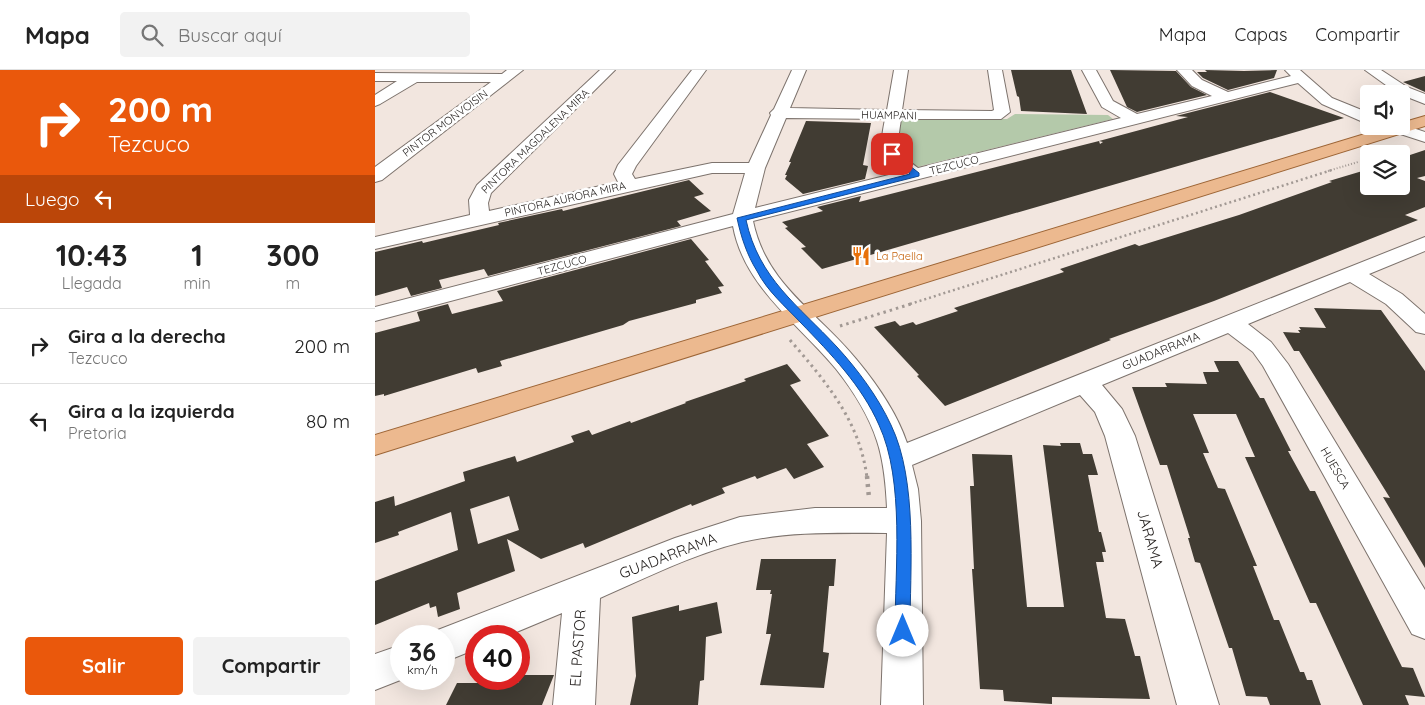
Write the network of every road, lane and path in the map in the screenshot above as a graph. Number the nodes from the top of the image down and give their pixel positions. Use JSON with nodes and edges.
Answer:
{"nodes":[{"id":1,"x":608,"y":70,"type":"edge"},
{"id":2,"x":699,"y":70,"type":"edge"},
{"id":3,"x":799,"y":70,"type":"edge"},
{"id":4,"x":901,"y":70,"type":"edge"},
{"id":5,"x":995,"y":70,"type":"edge"},
{"id":6,"x":1089,"y":70,"type":"edge"},
{"id":7,"x":1184,"y":70,"type":"edge"},
{"id":8,"x":1394,"y":70,"type":"edge"},
{"id":9,"x":1374,"y":71,"type":"edge"},
{"id":10,"x":510,"y":74,"type":"edge"},
{"id":11,"x":1297,"y":74,"type":"edge"},
{"id":12,"x":375,"y":77,"type":"edge"},
{"id":13,"x":414,"y":77,"type":"junction"},
{"id":14,"x":1227,"y":97,"type":"junction"},
{"id":15,"x":1425,"y":99,"type":"edge"},
{"id":16,"x":375,"y":101,"type":"edge"},
{"id":17,"x":778,"y":113,"type":"junction"},
{"id":18,"x":893,"y":115,"type":"junction"},
{"id":19,"x":1360,"y":115,"type":"edge"},
{"id":20,"x":1136,"y":120,"type":"junction"},
{"id":21,"x":1425,"y":121,"type":"edge"},
{"id":22,"x":1410,"y":124,"type":"edge"},
{"id":23,"x":1410,"y":132,"type":"edge"},
{"id":24,"x":1371,"y":135,"type":"edge"},
{"id":25,"x":1425,"y":138,"type":"edge"},
{"id":26,"x":1359,"y":161,"type":"dead end"},
{"id":27,"x":756,"y":168,"type":"junction"},
{"id":28,"x":916,"y":175,"type":"junction"},
{"id":29,"x":375,"y":176,"type":"edge"},
{"id":30,"x":629,"y":185,"type":"junction"},
{"id":31,"x":481,"y":218,"type":"junction"},
{"id":32,"x":742,"y":218,"type":"junction"},
{"id":33,"x":375,"y":243,"type":"edge"},
{"id":34,"x":1425,"y":243,"type":"edge"},
{"id":35,"x":1351,"y":274,"type":"junction"},
{"id":36,"x":375,"y":314,"type":"edge"},
{"id":37,"x":1231,"y":322,"type":"junction"},
{"id":38,"x":808,"y":324,"type":"junction"},
{"id":39,"x":1425,"y":327,"type":"edge"},
{"id":40,"x":1085,"y":383,"type":"junction"},
{"id":41,"x":375,"y":446,"type":"edge"},
{"id":42,"x":897,"y":460,"type":"junction"},
{"id":43,"x":869,"y":519,"type":"junction"},
{"id":44,"x":904,"y":520,"type":"junction"},
{"id":45,"x":583,"y":590,"type":"junction"},
{"id":46,"x":1425,"y":623,"type":"edge"},
{"id":47,"x":455,"y":641,"type":"edge"},
{"id":48,"x":390,"y":666,"type":"edge"},
{"id":49,"x":375,"y":672,"type":"edge"},
{"id":50,"x":574,"y":705,"type":"edge"},
{"id":51,"x":902,"y":705,"type":"edge"},
{"id":52,"x":1198,"y":705,"type":"edge"}],
"edges":[{"from":1,"to":31,"type":"street","name":"PINTORA MAGDALENA MIRA"},
{"from":2,"to":30,"type":"street"},
{"from":3,"to":17,"type":"street"},
{"from":4,"to":18,"type":"street"},
{"from":5,"to":18,"type":"street","name":"HUAMPANI"},
{"from":6,"to":20,"type":"street"},
{"from":7,"to":14,"type":"street"},
{"from":8,"to":9,"type":"street"},
{"from":9,"to":15,"type":"street"},
{"from":10,"to":13,"type":"street"},
{"from":10,"to":29,"type":"street","name":"PINTOR MONVOISIN"},
{"from":11,"to":14,"type":"street","name":"TEZCUCO"},
{"from":11,"to":19,"type":"street"},
{"from":12,"to":13,"type":"street"},
{"from":13,"to":16,"type":"street"},
{"from":14,"to":20,"type":"street","name":"TEZCUCO"},
{"from":17,"to":18,"type":"street","name":"HUAMPANI"},
{"from":17,"to":27,"type":"street"},
{"from":18,"to":28,"type":"street"},
{"from":20,"to":28,"type":"street","name":"TEZCUCO"},
{"from":21,"to":22,"type":"main road"},
{"from":23,"to":25,"type":"street"},
{"from":24,"to":38,"type":"main road"},
{"from":26,"to":38,"type":"path"},
{"from":27,"to":30,"type":"street","name":"PINTORA AURORA MIRA"},
{"from":27,"to":32,"type":"street"},
{"from":28,"to":32,"type":"street","name":"TEZCUCO"},
{"from":30,"to":31,"type":"street","name":"PINTORA AURORA MIRA"},
{"from":31,"to":33,"type":"street","name":"PINTORA AURORA MIRA"},
{"from":32,"to":36,"type":"street","name":"TEZCUCO"},
{"from":32,"to":38,"type":"street"},
{"from":34,"to":35,"type":"street","name":"GUADARRAMA"},
{"from":35,"to":37,"type":"street","name":"GUADARRAMA"},
{"from":35,"to":39,"type":"street"},
{"from":37,"to":40,"type":"street","name":"GUADARRAMA"},
{"from":37,"to":46,"type":"street","name":"HUESCA"},
{"from":38,"to":41,"type":"main road"},
{"from":38,"to":42,"type":"street"},
{"from":38,"to":43,"type":"path"},
{"from":40,"to":42,"type":"street","name":"GUADARRAMA"},
{"from":40,"to":52,"type":"street","name":"JARAMA"},
{"from":42,"to":44,"type":"street"},
{"from":43,"to":44,"type":"street","name":"GUADARRAMA"},
{"from":43,"to":45,"type":"street","name":"GUADARRAMA"},
{"from":44,"to":51,"type":"street"},
{"from":45,"to":47,"type":"street","name":"GUADARRAMA"},
{"from":45,"to":50,"type":"street","name":"EL PASTOR"},
{"from":48,"to":49,"type":"street"}]}
